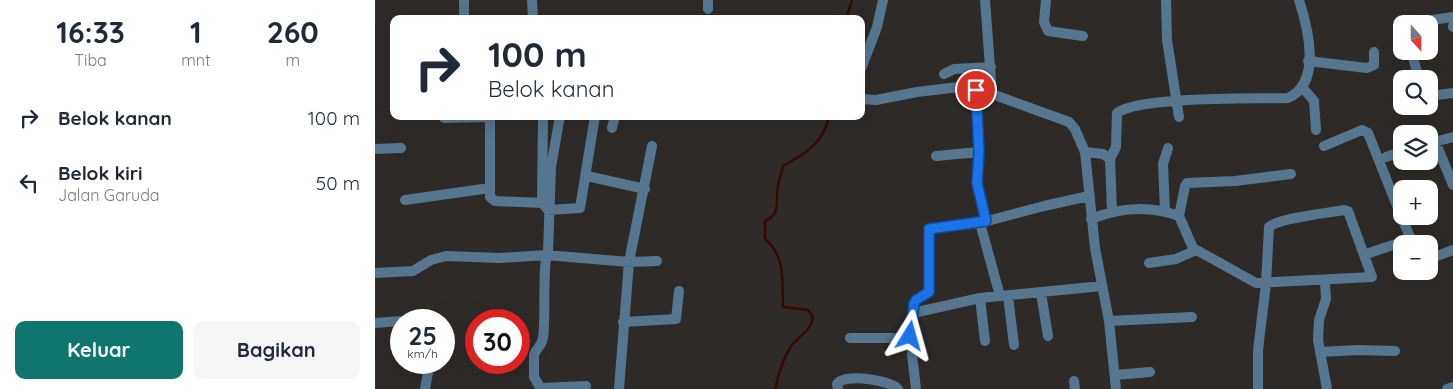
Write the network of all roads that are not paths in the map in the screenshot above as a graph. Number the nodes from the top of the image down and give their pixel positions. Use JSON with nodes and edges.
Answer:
{"nodes":[{"id":1,"x":464,"y":0,"type":"edge"},
{"id":2,"x":532,"y":0,"type":"edge"},
{"id":3,"x":883,"y":0,"type":"edge"},
{"id":4,"x":985,"y":0,"type":"edge"},
{"id":5,"x":1046,"y":0,"type":"edge"},
{"id":6,"x":1166,"y":0,"type":"edge"},
{"id":7,"x":1299,"y":0,"type":"edge"},
{"id":8,"x":464,"y":15,"type":"edge"},
{"id":9,"x":533,"y":15,"type":"edge"},
{"id":10,"x":1453,"y":17,"type":"edge"},
{"id":11,"x":1438,"y":19,"type":"edge"},
{"id":12,"x":1083,"y":36,"type":"dead end"},
{"id":13,"x":1374,"y":52,"type":"dead end"},
{"id":14,"x":865,"y":58,"type":"edge"},
{"id":15,"x":1308,"y":61,"type":"junction"},
{"id":16,"x":991,"y":67,"type":"junction"},
{"id":17,"x":944,"y":74,"type":"dead end"},
{"id":18,"x":1303,"y":88,"type":"junction"},
{"id":19,"x":976,"y":90,"type":"junction"},
{"id":20,"x":1453,"y":93,"type":"edge"},
{"id":21,"x":992,"y":94,"type":"junction"},
{"id":22,"x":1438,"y":95,"type":"edge"},
{"id":23,"x":865,"y":99,"type":"edge"},
{"id":24,"x":1178,"y":102,"type":"junction"},
{"id":25,"x":1179,"y":117,"type":"dead end"},
{"id":26,"x":490,"y":120,"type":"edge"},
{"id":27,"x":543,"y":120,"type":"edge"},
{"id":28,"x":559,"y":120,"type":"edge"},
{"id":29,"x":594,"y":120,"type":"edge"},
{"id":30,"x":614,"y":120,"type":"edge"},
{"id":31,"x":612,"y":128,"type":"dead end"},
{"id":32,"x":1316,"y":130,"type":"dead end"},
{"id":33,"x":1453,"y":138,"type":"edge"},
{"id":34,"x":1438,"y":141,"type":"edge"},
{"id":35,"x":653,"y":146,"type":"dead end"},
{"id":36,"x":1324,"y":146,"type":"dead end"},
{"id":37,"x":401,"y":148,"type":"dead end"},
{"id":38,"x":1168,"y":148,"type":"dead end"},
{"id":39,"x":375,"y":149,"type":"edge"},
{"id":40,"x":979,"y":152,"type":"junction"},
{"id":41,"x":1085,"y":152,"type":"junction"},
{"id":42,"x":1438,"y":154,"type":"edge"},
{"id":43,"x":1393,"y":155,"type":"edge"},
{"id":44,"x":936,"y":156,"type":"dead end"},
{"id":45,"x":1386,"y":157,"type":"dead end"},
{"id":46,"x":1110,"y":159,"type":"junction"},
{"id":47,"x":1291,"y":174,"type":"dead end"},
{"id":48,"x":587,"y":176,"type":"junction"},
{"id":49,"x":1453,"y":185,"type":"edge"},
{"id":50,"x":490,"y":188,"type":"junction"},
{"id":51,"x":645,"y":189,"type":"junction"},
{"id":52,"x":1089,"y":196,"type":"junction"},
{"id":53,"x":1393,"y":196,"type":"edge"},
{"id":54,"x":405,"y":200,"type":"dead end"},
{"id":55,"x":545,"y":207,"type":"junction"},
{"id":56,"x":1112,"y":211,"type":"junction"},
{"id":57,"x":1165,"y":211,"type":"junction"},
{"id":58,"x":1179,"y":216,"type":"junction"},
{"id":59,"x":1091,"y":219,"type":"junction"},
{"id":60,"x":983,"y":222,"type":"junction"},
{"id":61,"x":1405,"y":225,"type":"edge"},
{"id":62,"x":1196,"y":250,"type":"junction"},
{"id":63,"x":1453,"y":250,"type":"edge"},
{"id":64,"x":1366,"y":254,"type":"junction"},
{"id":65,"x":546,"y":255,"type":"junction"},
{"id":66,"x":1438,"y":255,"type":"edge"},
{"id":67,"x":657,"y":261,"type":"dead end"},
{"id":68,"x":629,"y":262,"type":"junction"},
{"id":69,"x":1149,"y":263,"type":"dead end"},
{"id":70,"x":375,"y":273,"type":"edge"},
{"id":71,"x":1325,"y":280,"type":"junction"},
{"id":72,"x":1266,"y":284,"type":"junction"},
{"id":73,"x":1102,"y":286,"type":"junction"},
{"id":74,"x":679,"y":291,"type":"dead end"},
{"id":75,"x":1041,"y":293,"type":"junction"},
{"id":76,"x":1004,"y":296,"type":"junction"},
{"id":77,"x":980,"y":298,"type":"junction"},
{"id":78,"x":913,"y":313,"type":"junction"},
{"id":79,"x":1192,"y":317,"type":"dead end"},
{"id":80,"x":390,"y":321,"type":"edge"},
{"id":81,"x":1109,"y":321,"type":"junction"},
{"id":82,"x":375,"y":322,"type":"edge"},
{"id":83,"x":623,"y":322,"type":"junction"},
{"id":84,"x":1048,"y":336,"type":"dead end"},
{"id":85,"x":850,"y":338,"type":"dead end"},
{"id":86,"x":910,"y":338,"type":"junction"},
{"id":87,"x":985,"y":340,"type":"dead end"},
{"id":88,"x":1014,"y":345,"type":"dead end"},
{"id":89,"x":1395,"y":351,"type":"dead end"},
{"id":90,"x":1320,"y":352,"type":"junction"},
{"id":91,"x":1150,"y":372,"type":"dead end"},
{"id":92,"x":428,"y":374,"type":"edge"},
{"id":93,"x":1115,"y":375,"type":"junction"},
{"id":94,"x":586,"y":386,"type":"dead end"},
{"id":95,"x":1453,"y":387,"type":"edge"},
{"id":96,"x":541,"y":388,"type":"edge"},
{"id":97,"x":425,"y":389,"type":"edge"},
{"id":98,"x":619,"y":389,"type":"edge"},
{"id":99,"x":838,"y":389,"type":"edge"},
{"id":100,"x":898,"y":389,"type":"edge"},
{"id":101,"x":915,"y":389,"type":"edge"},
{"id":102,"x":1116,"y":389,"type":"edge"},
{"id":103,"x":1258,"y":389,"type":"edge"},
{"id":104,"x":1327,"y":389,"type":"edge"},
{"id":105,"x":1447,"y":389,"type":"edge"}],
"edges":[{"from":1,"to":8,"type":"street"},
{"from":2,"to":9,"type":"street"},
{"from":3,"to":14,"type":"street"},
{"from":4,"to":16,"type":"street"},
{"from":5,"to":12,"type":"street"},
{"from":6,"to":24,"type":"street"},
{"from":7,"to":15,"type":"street"},
{"from":10,"to":11,"type":"street"},
{"from":13,"to":15,"type":"street"},
{"from":15,"to":18,"type":"street"},
{"from":16,"to":17,"type":"street"},
{"from":16,"to":21,"type":"street"},
{"from":18,"to":24,"type":"street"},
{"from":18,"to":32,"type":"street"},
{"from":19,"to":21,"type":"street"},
{"from":19,"to":23,"type":"street"},
{"from":19,"to":40,"type":"street"},
{"from":20,"to":22,"type":"street"},
{"from":21,"to":41,"type":"street"},
{"from":24,"to":25,"type":"street"},
{"from":24,"to":46,"type":"street"},
{"from":26,"to":50,"type":"street"},
{"from":27,"to":55,"type":"street"},
{"from":28,"to":55,"type":"street"},
{"from":29,"to":48,"type":"street"},
{"from":30,"to":31,"type":"street"},
{"from":33,"to":34,"type":"street"},
{"from":35,"to":51,"type":"street"},
{"from":36,"to":53,"type":"street"},
{"from":37,"to":39,"type":"street"},
{"from":38,"to":57,"type":"street"},
{"from":40,"to":44,"type":"street"},
{"from":40,"to":60,"type":"street"},
{"from":41,"to":46,"type":"street"},
{"from":41,"to":52,"type":"street"},
{"from":42,"to":49,"type":"street"},
{"from":43,"to":45,"type":"street"},
{"from":46,"to":56,"type":"street"},
{"from":47,"to":58,"type":"street"},
{"from":48,"to":51,"type":"street"},
{"from":48,"to":55,"type":"street"},
{"from":50,"to":54,"type":"street"},
{"from":50,"to":55,"type":"street"},
{"from":51,"to":68,"type":"street"},
{"from":52,"to":59,"type":"street"},
{"from":52,"to":60,"type":"street"},
{"from":55,"to":65,"type":"street"},
{"from":56,"to":57,"type":"street"},
{"from":56,"to":59,"type":"street"},
{"from":57,"to":58,"type":"street"},
{"from":58,"to":62,"type":"street"},
{"from":59,"to":73,"type":"street"},
{"from":60,"to":76,"type":"street"},
{"from":60,"to":78,"type":"street"},
{"from":61,"to":64,"type":"street"},
{"from":62,"to":69,"type":"street"},
{"from":62,"to":72,"type":"street"},
{"from":63,"to":66,"type":"street"},
{"from":64,"to":71,"type":"street"},
{"from":64,"to":72,"type":"street"},
{"from":65,"to":68,"type":"street"},
{"from":65,"to":70,"type":"street"},
{"from":65,"to":96,"type":"street"},
{"from":67,"to":68,"type":"street"},
{"from":68,"to":83,"type":"street"},
{"from":71,"to":72,"type":"street"},
{"from":71,"to":90,"type":"street"},
{"from":72,"to":103,"type":"street"},
{"from":73,"to":75,"type":"street"},
{"from":73,"to":81,"type":"street"},
{"from":74,"to":83,"type":"street"},
{"from":75,"to":76,"type":"street"},
{"from":75,"to":84,"type":"street"},
{"from":76,"to":77,"type":"street"},
{"from":76,"to":88,"type":"street"},
{"from":77,"to":78,"type":"street"},
{"from":77,"to":87,"type":"street"},
{"from":78,"to":86,"type":"street"},
{"from":79,"to":81,"type":"street"},
{"from":80,"to":82,"type":"street"},
{"from":81,"to":93,"type":"street"},
{"from":83,"to":98,"type":"street"},
{"from":85,"to":86,"type":"street"},
{"from":86,"to":101,"type":"street"},
{"from":89,"to":90,"type":"street"},
{"from":90,"to":104,"type":"street"},
{"from":91,"to":93,"type":"street"},
{"from":92,"to":97,"type":"street"},
{"from":93,"to":102,"type":"street"},
{"from":94,"to":96,"type":"street"},
{"from":95,"to":105,"type":"street"},
{"from":99,"to":100,"type":"street"}]}
